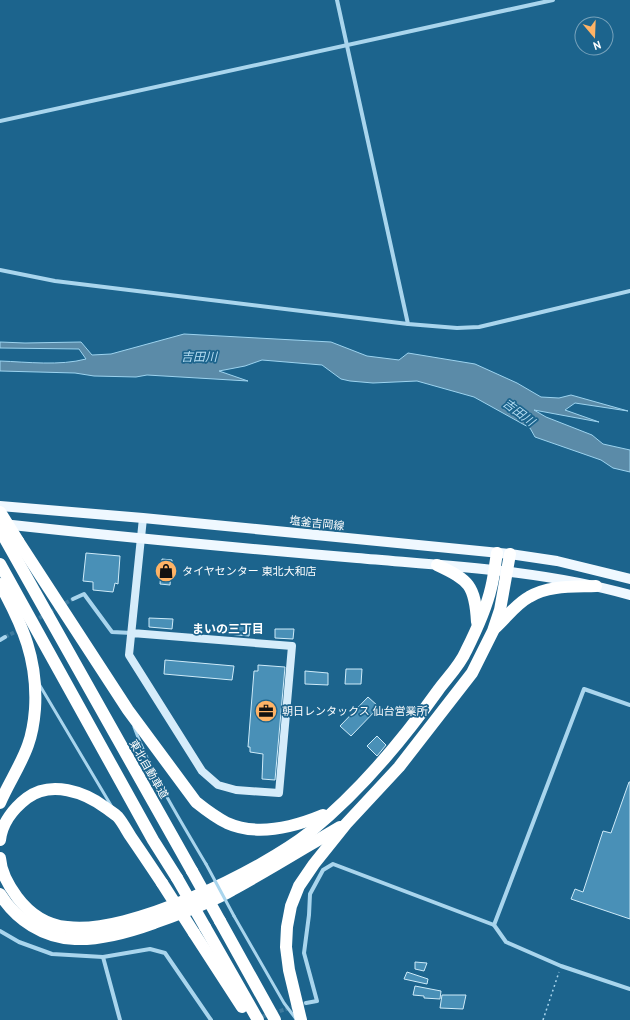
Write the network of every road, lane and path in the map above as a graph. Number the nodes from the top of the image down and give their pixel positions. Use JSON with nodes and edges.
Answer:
{"nodes":[{"id":1,"x":337,"y":0,"type":"edge"},
{"id":2,"x":553,"y":0,"type":"edge"},
{"id":3,"x":347,"y":46,"type":"junction"},
{"id":4,"x":0,"y":121,"type":"edge"},
{"id":5,"x":0,"y":270,"type":"edge"},
{"id":6,"x":630,"y":291,"type":"edge"},
{"id":7,"x":408,"y":324,"type":"junction"},
{"id":8,"x":0,"y":506,"type":"edge"},
{"id":9,"x":0,"y":512,"type":"edge"},
{"id":10,"x":143,"y":518,"type":"junction"},
{"id":11,"x":0,"y":524,"type":"edge"},
{"id":12,"x":0,"y":530,"type":"edge"},
{"id":13,"x":141,"y":539,"type":"junction"},
{"id":14,"x":12,"y":541,"type":"junction"},
{"id":15,"x":497,"y":553,"type":"junction"},
{"id":16,"x":510,"y":554,"type":"junction"},
{"id":17,"x":0,"y":564,"type":"edge"},
{"id":18,"x":437,"y":565,"type":"junction"},
{"id":19,"x":493,"y":570,"type":"junction"},
{"id":20,"x":507,"y":572,"type":"junction"},
{"id":21,"x":630,"y":580,"type":"edge"},
{"id":22,"x":0,"y":584,"type":"edge"},
{"id":23,"x":596,"y":586,"type":"junction"},
{"id":24,"x":630,"y":595,"type":"edge"},
{"id":25,"x":73,"y":599,"type":"tunnel mouth"},
{"id":26,"x":478,"y":627,"type":"junction"},
{"id":27,"x":493,"y":631,"type":"junction"},
{"id":28,"x":132,"y":633,"type":"junction"},
{"id":29,"x":5,"y":637,"type":"tunnel mouth"},
{"id":30,"x":0,"y":640,"type":"edge"},
{"id":31,"x":35,"y":676,"type":"junction"},
{"id":32,"x":630,"y":705,"type":"edge"},
{"id":33,"x":128,"y":710,"type":"junction"},
{"id":34,"x":0,"y":803,"type":"edge"},
{"id":35,"x":332,"y":812,"type":"junction"},
{"id":36,"x":118,"y":817,"type":"junction"},
{"id":37,"x":346,"y":824,"type":"junction"},
{"id":38,"x":0,"y":840,"type":"edge"},
{"id":39,"x":0,"y":858,"type":"edge"},
{"id":40,"x":0,"y":894,"type":"edge"},
{"id":41,"x":494,"y":926,"type":"junction"},
{"id":42,"x":0,"y":931,"type":"edge"},
{"id":43,"x":103,"y":957,"type":"junction"},
{"id":44,"x":561,"y":966,"type":"junction"},
{"id":45,"x":630,"y":988,"type":"edge"},
{"id":46,"x":306,"y":1003,"type":"tunnel mouth"},
{"id":47,"x":120,"y":1020,"type":"edge"},
{"id":48,"x":211,"y":1020,"type":"edge"},
{"id":49,"x":250,"y":1020,"type":"edge"},
{"id":50,"x":258,"y":1020,"type":"edge"},
{"id":51,"x":275,"y":1020,"type":"edge"},
{"id":52,"x":296,"y":1020,"type":"edge"},
{"id":53,"x":301,"y":1020,"type":"edge"},
{"id":54,"x":543,"y":1020,"type":"edge"}],
"edges":[{"from":1,"to":3,"type":"street"},
{"from":2,"to":3,"type":"street"},
{"from":3,"to":4,"type":"street"},
{"from":3,"to":7,"type":"street"},
{"from":5,"to":7,"type":"street"},
{"from":6,"to":7,"type":"street"},
{"from":8,"to":10,"type":"main road","name":"塩釜吉岡線"},
{"from":9,"to":14,"type":"highway","bridge":true},
{"from":10,"to":13,"type":"street"},
{"from":10,"to":15,"type":"main road","name":"塩釜吉岡線"},
{"from":11,"to":13,"type":"main road"},
{"from":12,"to":14,"type":"highway","name":"東北自動車道"},
{"from":13,"to":18,"type":"main road"},
{"from":13,"to":28,"type":"street"},
{"from":14,"to":33,"type":"highway"},
{"from":14,"to":51,"type":"highway","name":"東北自動車道","bridge":true},
{"from":15,"to":16,"type":"main road","name":"塩釜吉岡線"},
{"from":15,"to":19,"type":"highway"},
{"from":16,"to":20,"type":"highway"},
{"from":16,"to":21,"type":"main road","name":"塩釜吉岡線"},
{"from":17,"to":50,"type":"highway","bridge":true},
{"from":18,"to":19,"type":"main road"},
{"from":18,"to":26,"type":"highway"},
{"from":19,"to":20,"type":"main road"},
{"from":19,"to":26,"type":"highway"},
{"from":20,"to":23,"type":"main road"},
{"from":20,"to":27,"type":"highway"},
{"from":22,"to":31,"type":"highway"},
{"from":23,"to":24,"type":"main road"},
{"from":23,"to":27,"type":"highway"},
{"from":25,"to":28,"type":"street"},
{"from":26,"to":35,"type":"highway"},
{"from":27,"to":37,"type":"highway"},
{"from":28,"to":28,"type":"street"},
{"from":29,"to":30,"type":"street"},
{"from":31,"to":34,"type":"highway"},
{"from":31,"to":36,"type":"lane"},
{"from":32,"to":41,"type":"street"},
{"from":33,"to":35,"type":"highway"},
{"from":33,"to":52,"type":"lane","bridge":true},
{"from":35,"to":39,"type":"highway"},
{"from":36,"to":38,"type":"highway"},
{"from":36,"to":49,"type":"highway","bridge":true},
{"from":37,"to":40,"type":"highway"},
{"from":37,"to":53,"type":"highway"},
{"from":41,"to":44,"type":"street"},
{"from":41,"to":46,"type":"street"},
{"from":42,"to":43,"type":"street"},
{"from":43,"to":47,"type":"street"},
{"from":43,"to":48,"type":"street"},
{"from":44,"to":45,"type":"street"},
{"from":44,"to":54,"type":"path"}]}
